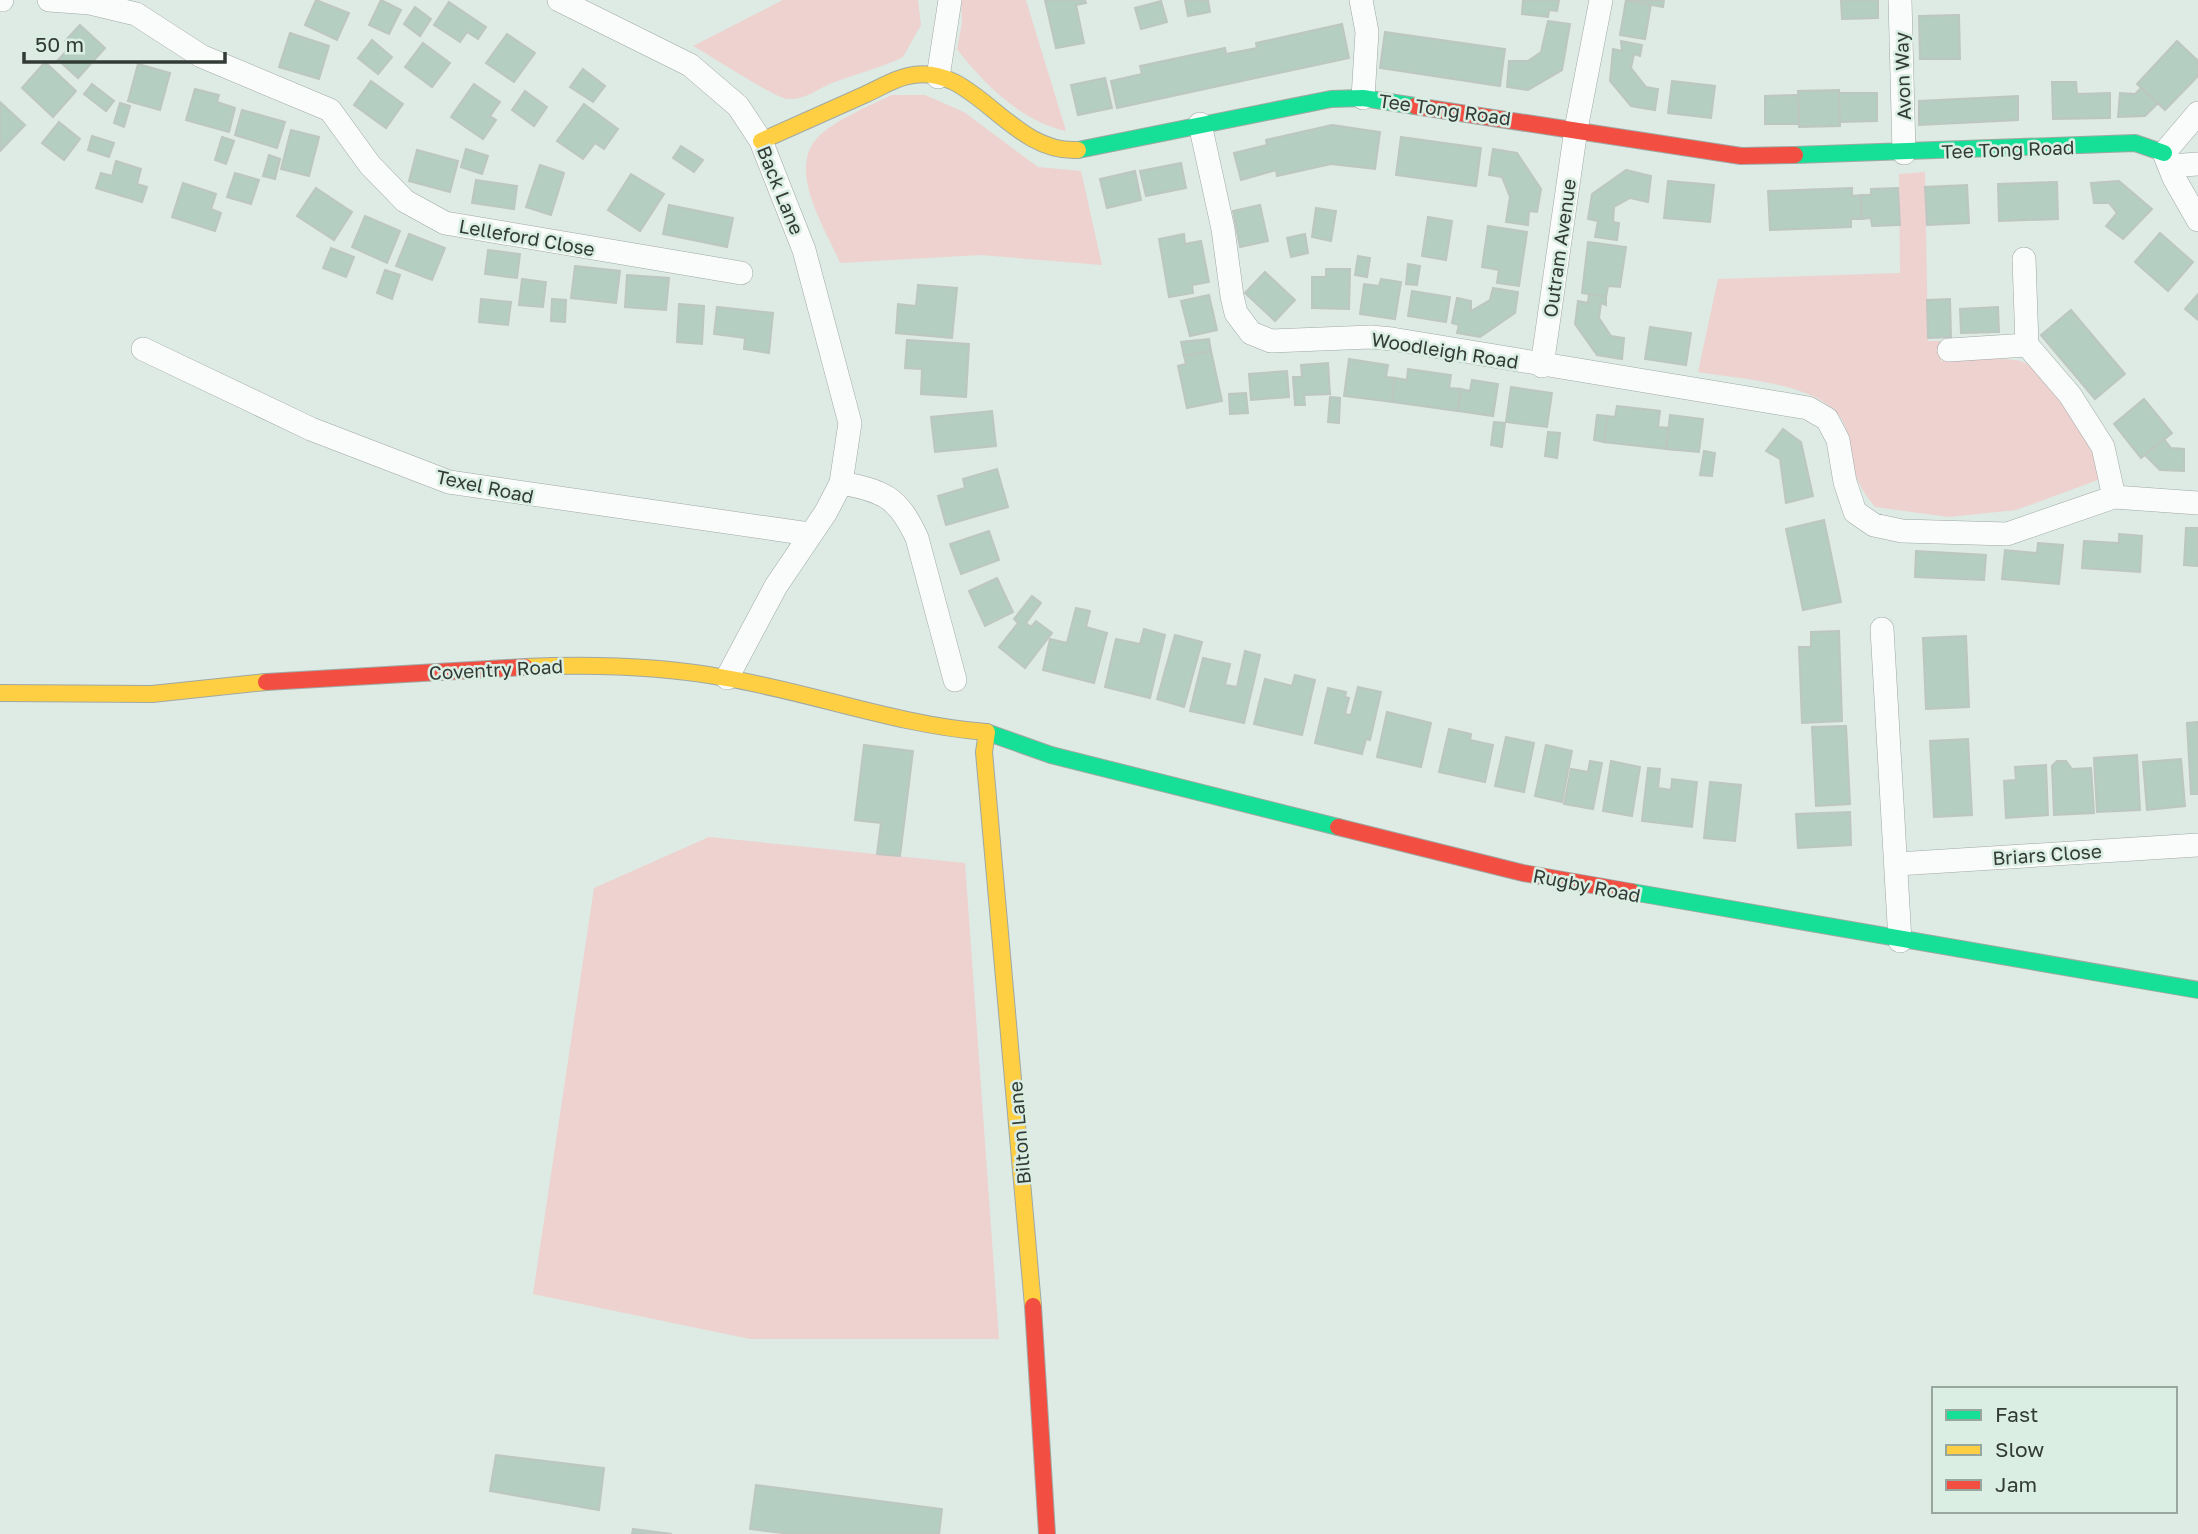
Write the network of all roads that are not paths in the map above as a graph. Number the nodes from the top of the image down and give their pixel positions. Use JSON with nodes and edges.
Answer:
{"nodes":[{"id":1,"x":49,"y":0,"type":"edge"},
{"id":2,"x":559,"y":0,"type":"edge"},
{"id":3,"x":950,"y":0,"type":"edge"},
{"id":4,"x":1361,"y":0,"type":"edge"},
{"id":5,"x":1601,"y":0,"type":"edge"},
{"id":6,"x":1900,"y":0,"type":"edge"},
{"id":7,"x":938,"y":77,"type":"junction"},
{"id":8,"x":1363,"y":98,"type":"junction"},
{"id":9,"x":2198,"y":113,"type":"edge"},
{"id":10,"x":1200,"y":124,"type":"junction"},
{"id":11,"x":1576,"y":129,"type":"junction"},
{"id":12,"x":761,"y":141,"type":"junction"},
{"id":13,"x":1904,"y":153,"type":"junction"},
{"id":14,"x":2167,"y":160,"type":"junction"},
{"id":15,"x":2198,"y":164,"type":"edge"},
{"id":16,"x":2198,"y":220,"type":"edge"},
{"id":17,"x":2024,"y":259,"type":"dead end"},
{"id":18,"x":741,"y":273,"type":"dead end"},
{"id":19,"x":2027,"y":345,"type":"junction"},
{"id":20,"x":143,"y":349,"type":"dead end"},
{"id":21,"x":1950,"y":350,"type":"dead end"},
{"id":22,"x":1542,"y":366,"type":"junction"},
{"id":23,"x":841,"y":483,"type":"junction"},
{"id":24,"x":2114,"y":497,"type":"junction"},
{"id":25,"x":2198,"y":503,"type":"edge"},
{"id":26,"x":809,"y":534,"type":"junction"},
{"id":27,"x":1882,"y":629,"type":"dead end"},
{"id":28,"x":727,"y":678,"type":"junction"},
{"id":29,"x":955,"y":680,"type":"dead end"},
{"id":30,"x":0,"y":693,"type":"edge"},
{"id":31,"x":987,"y":733,"type":"junction"},
{"id":32,"x":2198,"y":845,"type":"edge"},
{"id":33,"x":1897,"y":864,"type":"junction"},
{"id":34,"x":1900,"y":941,"type":"junction"},
{"id":35,"x":2198,"y":990,"type":"edge"},
{"id":36,"x":1047,"y":1534,"type":"edge"}],
"edges":[{"from":1,"to":18,"type":"street","name":"Lelleford Close"},
{"from":2,"to":12,"type":"street","name":"Back Lane"},
{"from":3,"to":7,"type":"street"},
{"from":4,"to":8,"type":"street"},
{"from":5,"to":11,"type":"street","name":"Outram Avenue"},
{"from":6,"to":13,"type":"street","name":"Avon Way"},
{"from":7,"to":10,"type":"street","name":"Tee Tong Road"},
{"from":7,"to":12,"type":"street","name":"Tee Tong Road"},
{"from":8,"to":10,"type":"street","name":"Tee Tong Road"},
{"from":8,"to":11,"type":"street","name":"Tee Tong Road"},
{"from":9,"to":14,"type":"street"},
{"from":10,"to":22,"type":"street","name":"Woodleigh Road"},
{"from":11,"to":13,"type":"street","name":"Tee Tong Road"},
{"from":11,"to":22,"type":"street","name":"Outram Avenue"},
{"from":12,"to":23,"type":"street","name":"Back Lane"},
{"from":13,"to":14,"type":"street","name":"Tee Tong Road"},
{"from":14,"to":15,"type":"street"},
{"from":14,"to":16,"type":"street"},
{"from":17,"to":19,"type":"street"},
{"from":19,"to":21,"type":"street"},
{"from":19,"to":24,"type":"street"},
{"from":20,"to":26,"type":"street","name":"Texel Road"},
{"from":22,"to":24,"type":"street","name":"Woodleigh Road"},
{"from":23,"to":26,"type":"street","name":"Back Lane"},
{"from":23,"to":29,"type":"street"},
{"from":24,"to":25,"type":"street"},
{"from":26,"to":28,"type":"street","name":"Back Lane"},
{"from":27,"to":33,"type":"street"},
{"from":28,"to":30,"type":"street","name":"Coventry Road"},
{"from":28,"to":31,"type":"street","name":"Coventry Road"},
{"from":31,"to":34,"type":"street","name":"Rugby Road"},
{"from":31,"to":36,"type":"street","name":"Bilton Lane"},
{"from":32,"to":33,"type":"street","name":"Briars Close"},
{"from":33,"to":34,"type":"street"},
{"from":34,"to":35,"type":"street","name":"Rugby Road"}]}
